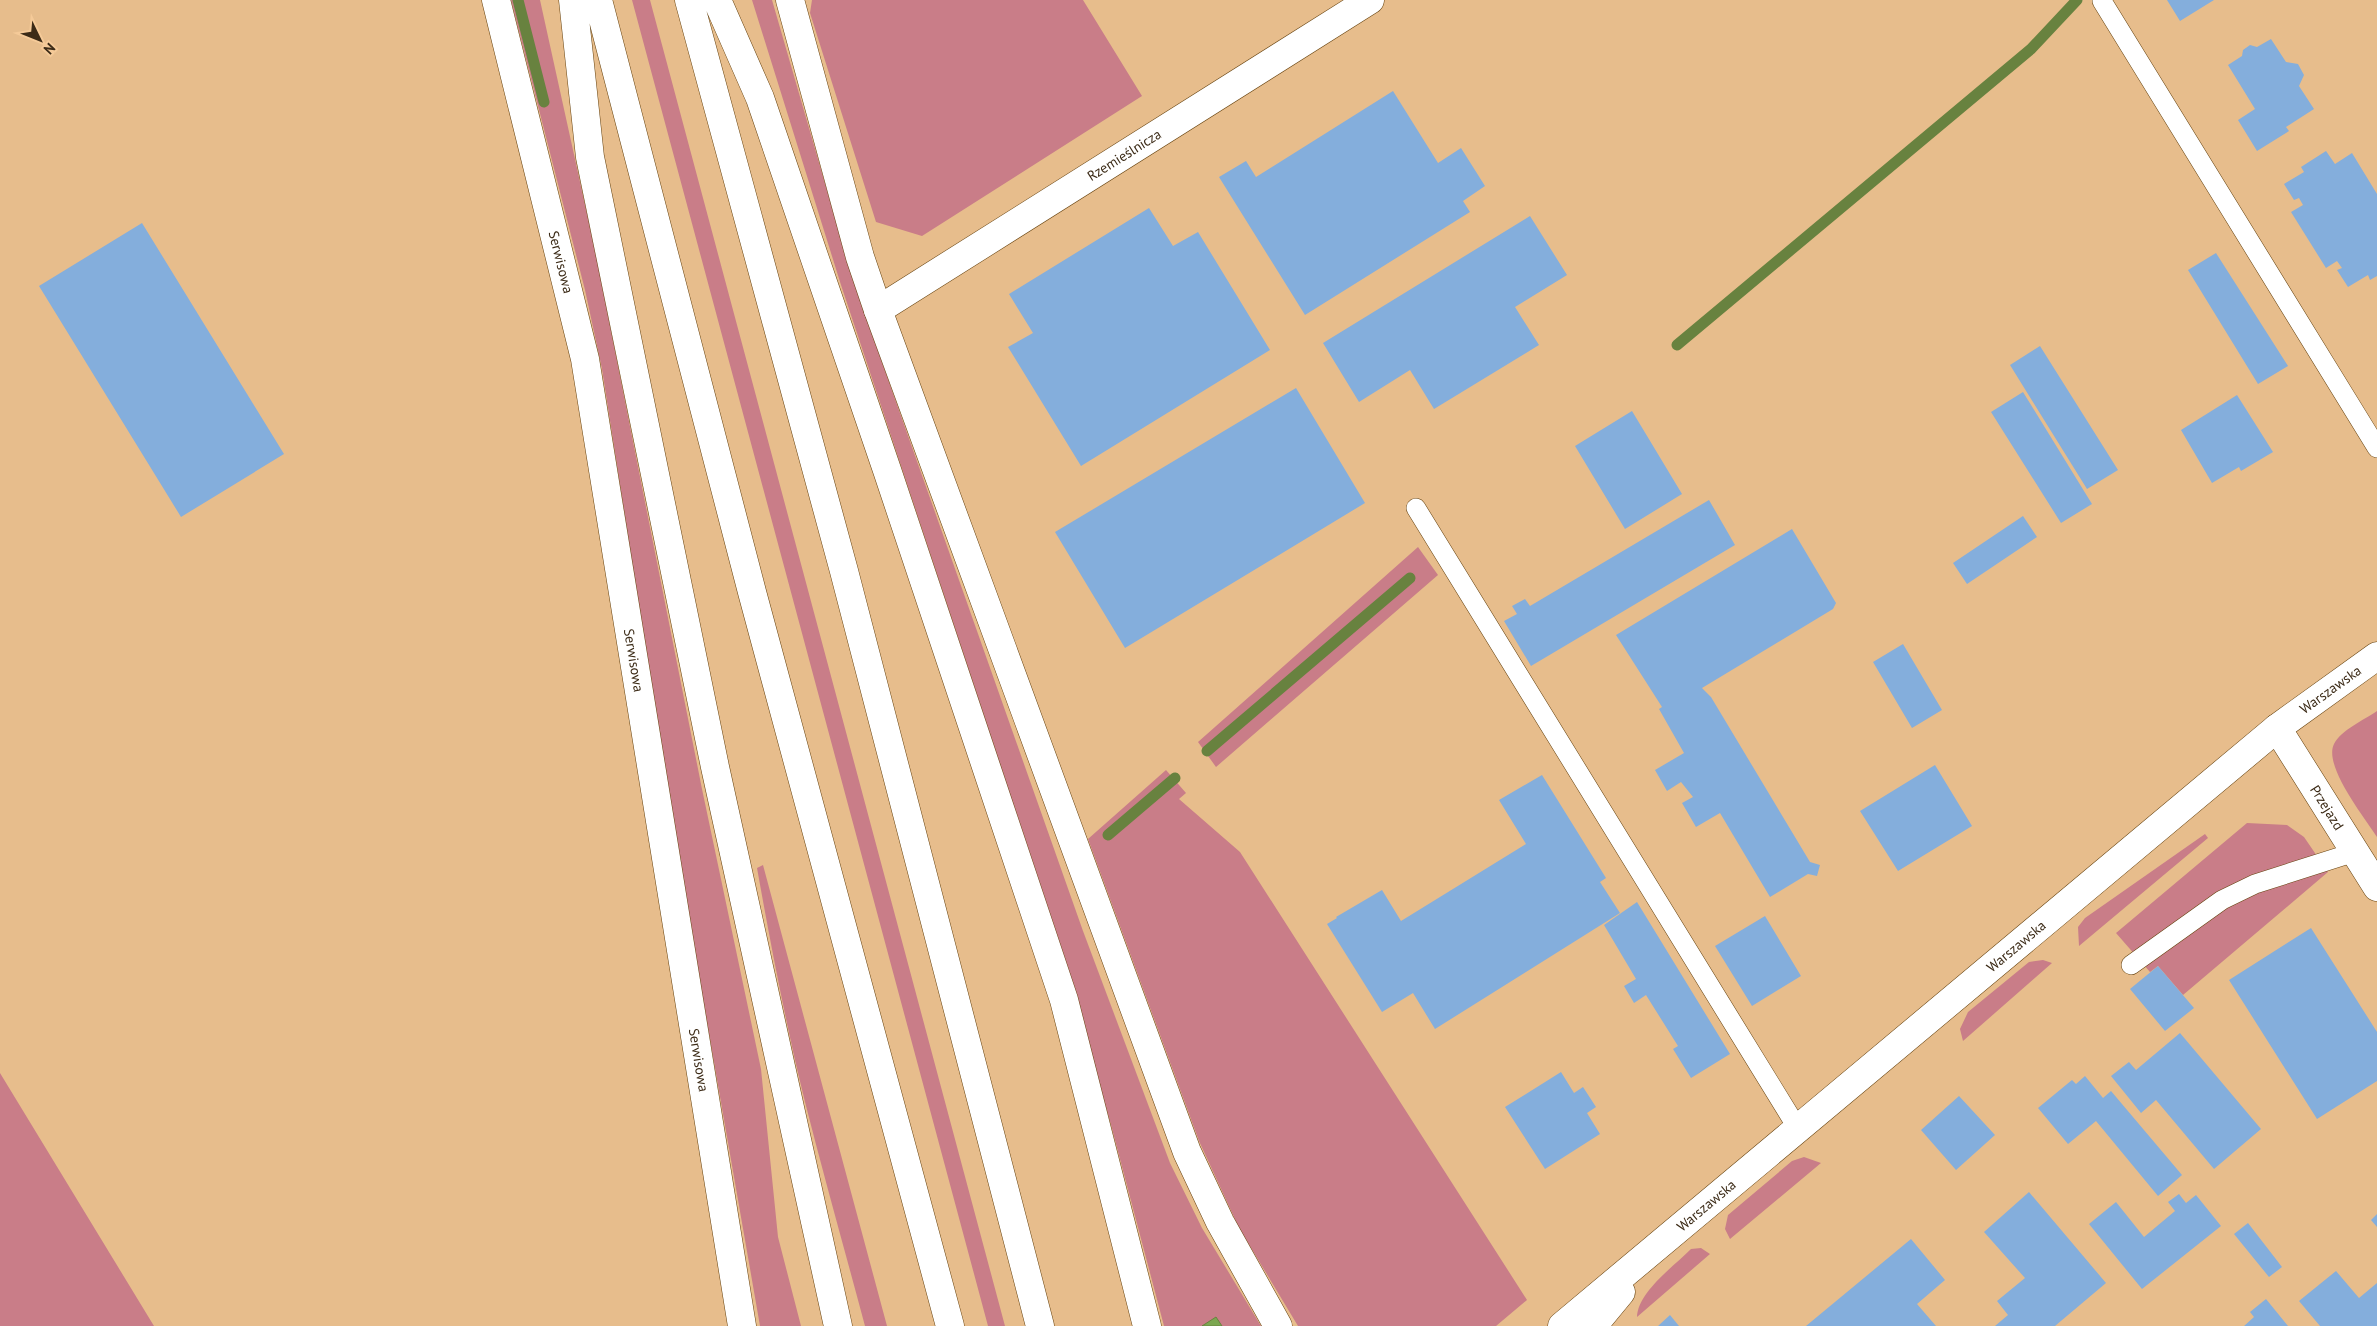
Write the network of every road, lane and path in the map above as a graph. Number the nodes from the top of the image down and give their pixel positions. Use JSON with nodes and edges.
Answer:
{"nodes":[{"id":1,"x":496,"y":0,"type":"edge"},
{"id":2,"x":573,"y":0,"type":"edge"},
{"id":3,"x":598,"y":0,"type":"edge"},
{"id":4,"x":689,"y":0,"type":"edge"},
{"id":5,"x":717,"y":0,"type":"edge"},
{"id":6,"x":790,"y":0,"type":"edge"},
{"id":7,"x":1370,"y":0,"type":"edge"},
{"id":8,"x":2102,"y":1,"type":"edge"},
{"id":9,"x":878,"y":310,"type":"junction"},
{"id":10,"x":2377,"y":448,"type":"edge"},
{"id":11,"x":1416,"y":508,"type":"dead end"},
{"id":12,"x":2377,"y":656,"type":"edge"},
{"id":13,"x":2277,"y":728,"type":"junction"},
{"id":14,"x":2355,"y":852,"type":"junction"},
{"id":15,"x":2377,"y":888,"type":"edge"},
{"id":16,"x":2131,"y":964,"type":"dead end"},
{"id":17,"x":1798,"y":1129,"type":"junction"},
{"id":18,"x":1660,"y":1242,"type":"junction"},
{"id":19,"x":742,"y":1326,"type":"edge"},
{"id":20,"x":838,"y":1326,"type":"edge"},
{"id":21,"x":950,"y":1326,"type":"edge"},
{"id":22,"x":1040,"y":1326,"type":"edge"},
{"id":23,"x":1148,"y":1326,"type":"edge"},
{"id":24,"x":1278,"y":1326,"type":"edge"},
{"id":25,"x":1562,"y":1326,"type":"edge"},
{"id":26,"x":1593,"y":1326,"type":"edge"}],
"edges":[{"from":1,"to":19,"type":"main road","name":"Serwisowa"},
{"from":2,"to":20,"type":"main road"},
{"from":3,"to":21,"type":"main road"},
{"from":4,"to":22,"type":"main road"},
{"from":5,"to":23,"type":"main road"},
{"from":6,"to":9,"type":"main road"},
{"from":7,"to":9,"type":"main road","name":"Rzemieślnicza"},
{"from":8,"to":10,"type":"lane"},
{"from":9,"to":24,"type":"main road"},
{"from":11,"to":17,"type":"lane"},
{"from":12,"to":13,"type":"main road","name":"Warszawska"},
{"from":13,"to":14,"type":"main road","name":"Przejazd"},
{"from":13,"to":17,"type":"main road","name":"Warszawska"},
{"from":14,"to":15,"type":"main road","name":"Przejazd"},
{"from":14,"to":16,"type":"lane"},
{"from":17,"to":18,"type":"main road","name":"Warszawska"},
{"from":18,"to":25,"type":"main road","name":"Warszawska"},
{"from":18,"to":26,"type":"main road","name":"Warszawska"}]}
